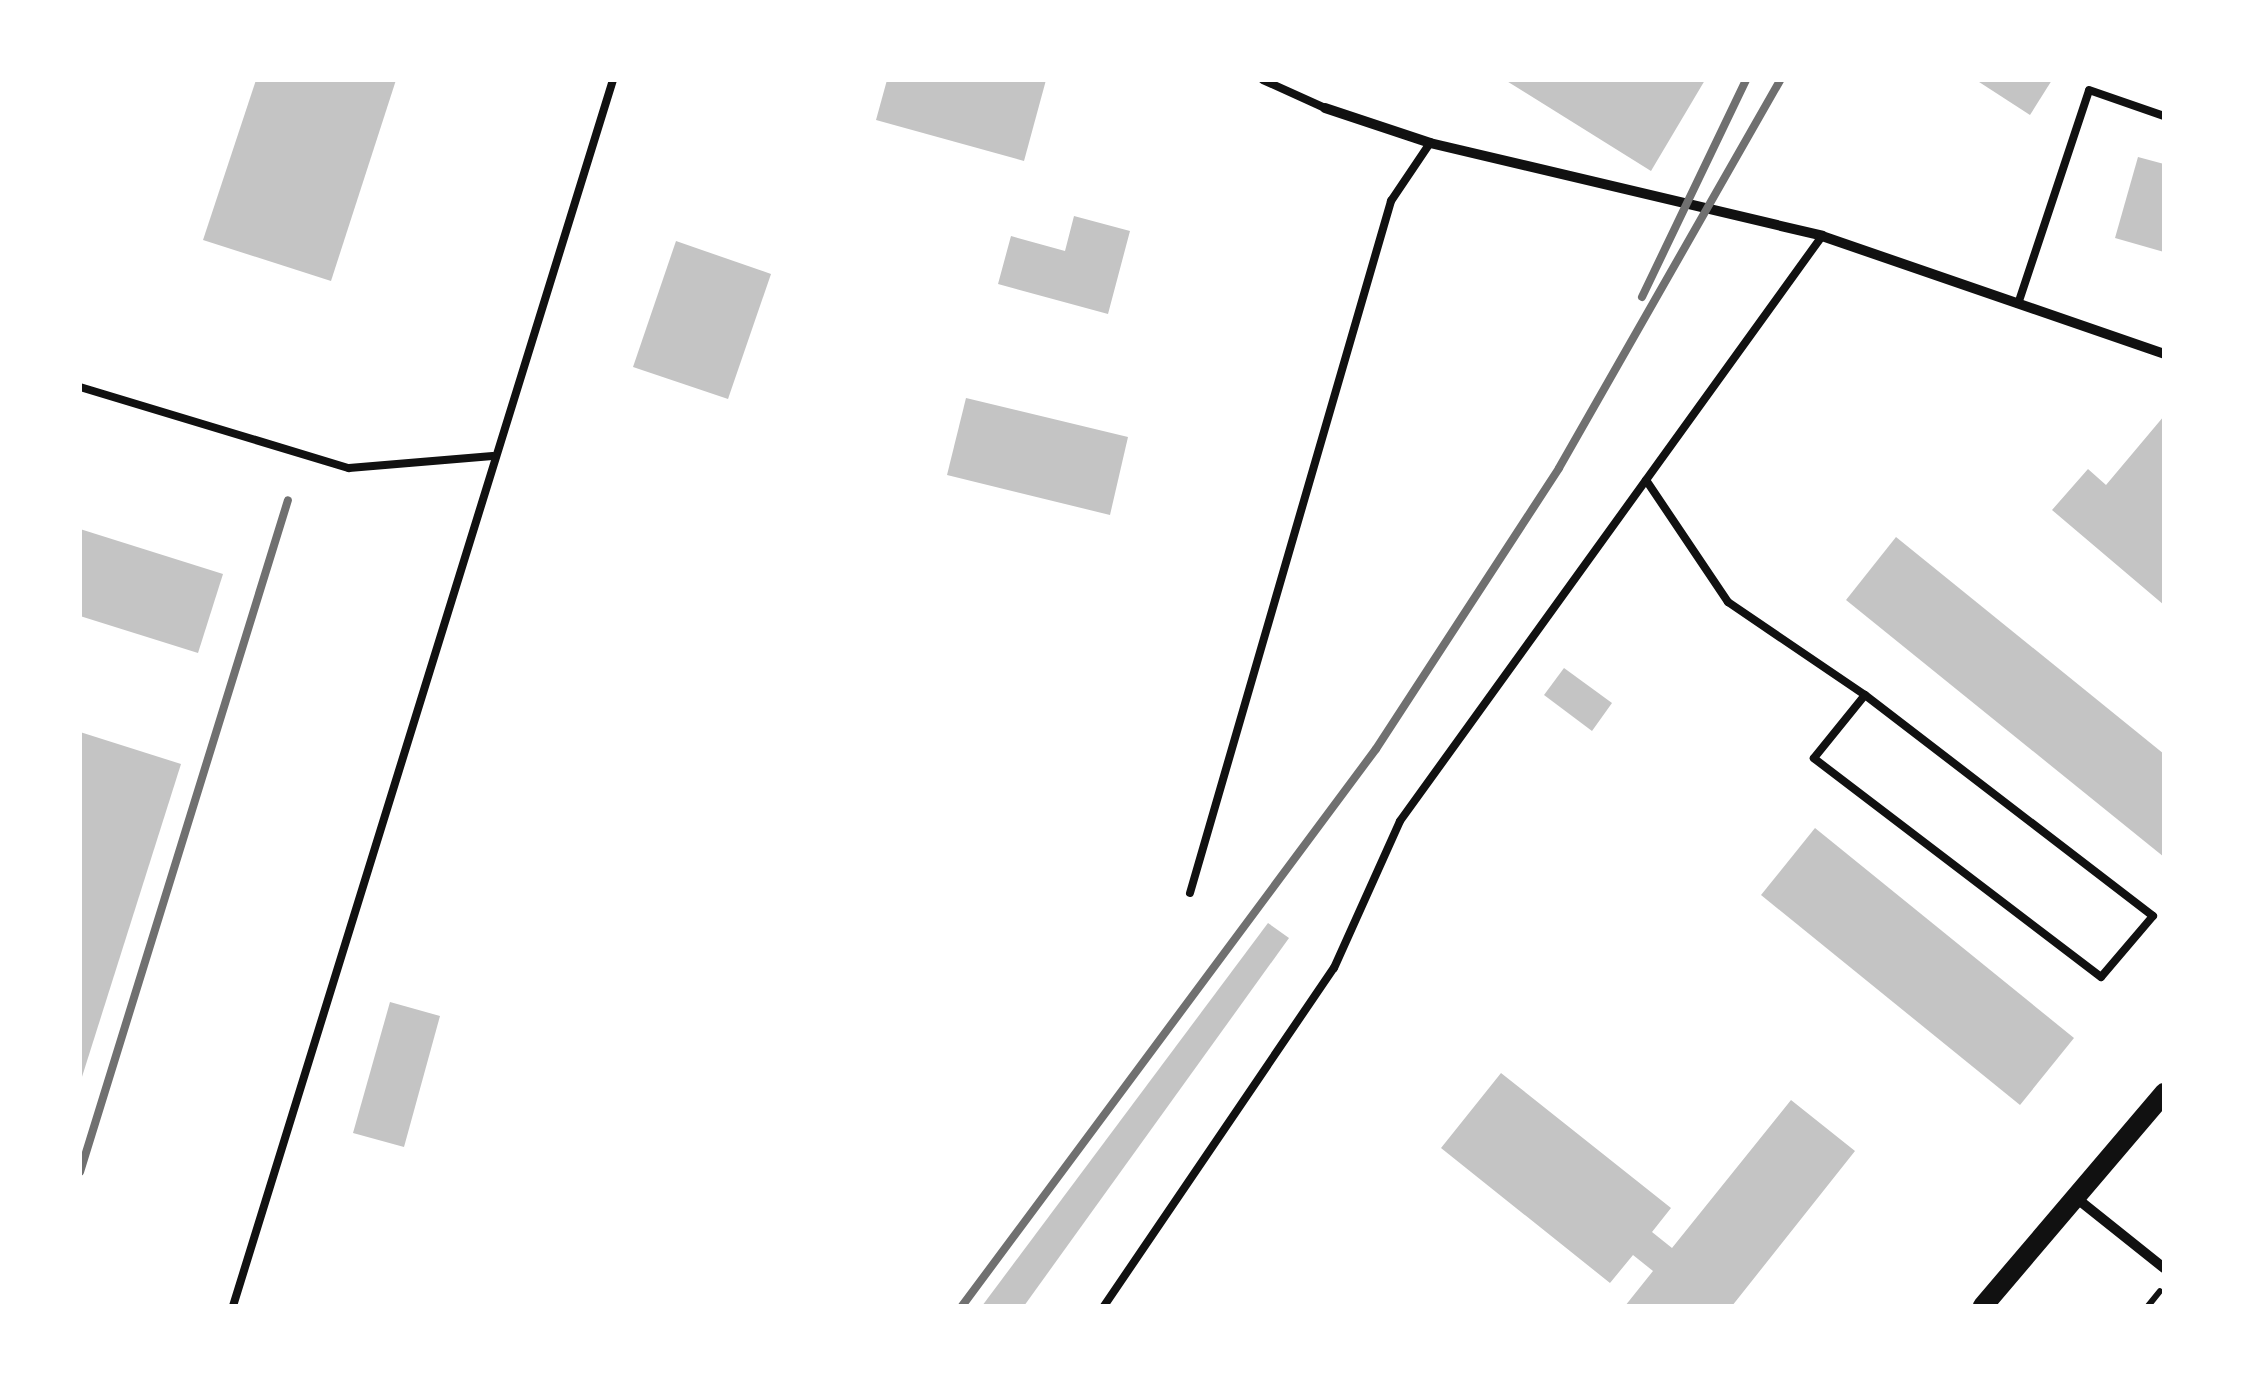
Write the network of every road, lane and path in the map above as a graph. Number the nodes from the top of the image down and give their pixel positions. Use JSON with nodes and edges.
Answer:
{"nodes":[{"id":1,"x":613,"y":80,"type":"edge"},
{"id":2,"x":1263,"y":80,"type":"edge"},
{"id":3,"x":1325,"y":108,"type":"joint"},
{"id":4,"x":2164,"y":116,"type":"edge"},
{"id":5,"x":1430,"y":143,"type":"junction"},
{"id":6,"x":1822,"y":236,"type":"junction"},
{"id":7,"x":2018,"y":304,"type":"junction"},
{"id":8,"x":2164,"y":354,"type":"edge"},
{"id":9,"x":80,"y":387,"type":"edge"},
{"id":10,"x":493,"y":456,"type":"junction"},
{"id":11,"x":1646,"y":480,"type":"junction"},
{"id":12,"x":1865,"y":695,"type":"junction"},
{"id":13,"x":1190,"y":893,"type":"dead end"},
{"id":14,"x":2164,"y":1093,"type":"edge"},
{"id":15,"x":2076,"y":1197,"type":"junction"},
{"id":16,"x":2164,"y":1268,"type":"edge"},
{"id":17,"x":2164,"y":1286,"type":"edge"},
{"id":18,"x":234,"y":1306,"type":"edge"},
{"id":19,"x":1104,"y":1306,"type":"edge"},
{"id":20,"x":1982,"y":1306,"type":"edge"},
{"id":21,"x":2148,"y":1306,"type":"edge"}],
"edges":[{"from":1,"to":10,"type":"lane"},
{"from":2,"to":3,"type":"lane"},
{"from":3,"to":5,"type":"street"},
{"from":4,"to":7,"type":"lane"},
{"from":5,"to":6,"type":"street"},
{"from":5,"to":13,"type":"lane"},
{"from":6,"to":7,"type":"street"},
{"from":6,"to":11,"type":"lane"},
{"from":7,"to":8,"type":"street"},
{"from":9,"to":10,"type":"lane"},
{"from":10,"to":18,"type":"lane"},
{"from":11,"to":12,"type":"lane"},
{"from":11,"to":19,"type":"lane"},
{"from":12,"to":12,"type":"lane"},
{"from":14,"to":15,"type":"main road"},
{"from":15,"to":16,"type":"street"},
{"from":15,"to":20,"type":"main road"},
{"from":17,"to":21,"type":"path"}]}
